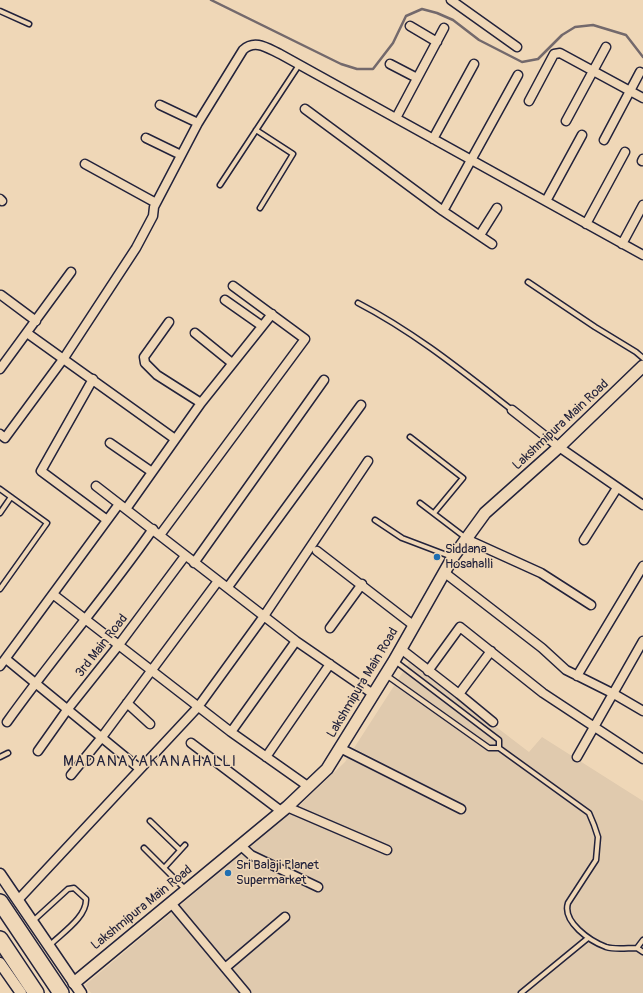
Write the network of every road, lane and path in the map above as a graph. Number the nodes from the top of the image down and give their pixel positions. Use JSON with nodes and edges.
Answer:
{"nodes":[{"id":1,"x":451,"y":0,"type":"edge"},
{"id":2,"x":0,"y":11,"type":"edge"},
{"id":3,"x":29,"y":24,"type":"dead end"},
{"id":4,"x":410,"y":26,"type":"dead end"},
{"id":5,"x":444,"y":28,"type":"dead end"},
{"id":6,"x":437,"y":42,"type":"junction"},
{"id":7,"x":517,"y":47,"type":"dead end"},
{"id":8,"x":606,"y":47,"type":"dead end"},
{"id":9,"x":390,"y":64,"type":"dead end"},
{"id":10,"x":474,"y":64,"type":"dead end"},
{"id":11,"x":300,"y":65,"type":"junction"},
{"id":12,"x":593,"y":71,"type":"junction"},
{"id":13,"x":640,"y":72,"type":"dead end"},
{"id":14,"x":518,"y":75,"type":"dead end"},
{"id":15,"x":417,"y":78,"type":"junction"},
{"id":16,"x":630,"y":91,"type":"junction"},
{"id":17,"x":643,"y":98,"type":"edge"},
{"id":18,"x":529,"y":101,"type":"dead end"},
{"id":19,"x":160,"y":105,"type":"dead end"},
{"id":20,"x":304,"y":109,"type":"dead end"},
{"id":21,"x":396,"y":118,"type":"junction"},
{"id":22,"x":566,"y":121,"type":"dead end"},
{"id":23,"x":198,"y":123,"type":"junction"},
{"id":24,"x":256,"y":130,"type":"junction"},
{"id":25,"x":582,"y":135,"type":"dead end"},
{"id":26,"x":146,"y":138,"type":"dead end"},
{"id":27,"x":433,"y":139,"type":"junction"},
{"id":28,"x":604,"y":140,"type":"dead end"},
{"id":29,"x":625,"y":152,"type":"dead end"},
{"id":30,"x":181,"y":155,"type":"junction"},
{"id":31,"x":471,"y":160,"type":"junction"},
{"id":32,"x":85,"y":164,"type":"dead end"},
{"id":33,"x":220,"y":185,"type":"dead end"},
{"id":34,"x":546,"y":201,"type":"junction"},
{"id":35,"x":156,"y":203,"type":"junction"},
{"id":36,"x":643,"y":205,"type":"edge"},
{"id":37,"x":260,"y":208,"type":"dead end"},
{"id":38,"x":497,"y":208,"type":"dead end"},
{"id":39,"x":443,"y":211,"type":"junction"},
{"id":40,"x":586,"y":224,"type":"junction"},
{"id":41,"x":480,"y":235,"type":"junction"},
{"id":42,"x":492,"y":244,"type":"dead end"},
{"id":43,"x":622,"y":244,"type":"junction"},
{"id":44,"x":643,"y":255,"type":"edge"},
{"id":45,"x":71,"y":272,"type":"dead end"},
{"id":46,"x":528,"y":282,"type":"dead end"},
{"id":47,"x":233,"y":286,"type":"dead end"},
{"id":48,"x":1,"y":295,"type":"dead end"},
{"id":49,"x":225,"y":300,"type":"dead end"},
{"id":50,"x":358,"y":303,"type":"dead end"},
{"id":51,"x":272,"y":314,"type":"junction"},
{"id":52,"x":36,"y":321,"type":"junction"},
{"id":53,"x":168,"y":322,"type":"dead end"},
{"id":54,"x":262,"y":326,"type":"junction"},
{"id":55,"x":27,"y":333,"type":"junction"},
{"id":56,"x":195,"y":334,"type":"dead end"},
{"id":57,"x":64,"y":358,"type":"junction"},
{"id":58,"x":643,"y":358,"type":"edge"},
{"id":59,"x":232,"y":363,"type":"junction"},
{"id":60,"x":643,"y":366,"type":"edge"},
{"id":61,"x":0,"y":369,"type":"edge"},
{"id":62,"x":94,"y":379,"type":"junction"},
{"id":63,"x":324,"y":380,"type":"dead end"},
{"id":64,"x":201,"y":403,"type":"junction"},
{"id":65,"x":361,"y":405,"type":"dead end"},
{"id":66,"x":512,"y":410,"type":"joint"},
{"id":67,"x":0,"y":434,"type":"edge"},
{"id":68,"x":410,"y":438,"type":"dead end"},
{"id":69,"x":175,"y":439,"type":"junction"},
{"id":70,"x":110,"y":443,"type":"dead end"},
{"id":71,"x":560,"y":447,"type":"junction"},
{"id":72,"x":368,"y":461,"type":"dead end"},
{"id":73,"x":152,"y":472,"type":"junction"},
{"id":74,"x":96,"y":486,"type":"dead end"},
{"id":75,"x":617,"y":488,"type":"junction"},
{"id":76,"x":0,"y":489,"type":"edge"},
{"id":77,"x":11,"y":497,"type":"junction"},
{"id":78,"x":420,"y":503,"type":"dead end"},
{"id":79,"x":643,"y":505,"type":"edge"},
{"id":80,"x":123,"y":506,"type":"junction"},
{"id":81,"x":0,"y":513,"type":"edge"},
{"id":82,"x":434,"y":513,"type":"junction"},
{"id":83,"x":108,"y":520,"type":"junction"},
{"id":84,"x":375,"y":520,"type":"dead end"},
{"id":85,"x":153,"y":529,"type":"junction"},
{"id":86,"x":160,"y":535,"type":"junction"},
{"id":87,"x":466,"y":539,"type":"junction"},
{"id":88,"x":584,"y":540,"type":"dead end"},
{"id":89,"x":317,"y":550,"type":"dead end"},
{"id":90,"x":185,"y":556,"type":"junction"},
{"id":91,"x":453,"y":557,"type":"junction"},
{"id":92,"x":194,"y":563,"type":"junction"},
{"id":93,"x":643,"y":566,"type":"edge"},
{"id":94,"x":445,"y":573,"type":"junction"},
{"id":95,"x":218,"y":581,"type":"junction"},
{"id":96,"x":362,"y":584,"type":"junction"},
{"id":97,"x":228,"y":587,"type":"junction"},
{"id":98,"x":0,"y":589,"type":"edge"},
{"id":99,"x":54,"y":595,"type":"junction"},
{"id":100,"x":591,"y":606,"type":"dead end"},
{"id":101,"x":264,"y":616,"type":"junction"},
{"id":102,"x":86,"y":620,"type":"junction"},
{"id":103,"x":413,"y":625,"type":"junction"},
{"id":104,"x":330,"y":628,"type":"dead end"},
{"id":105,"x":296,"y":641,"type":"junction"},
{"id":106,"x":643,"y":642,"type":"edge"},
{"id":107,"x":118,"y":646,"type":"junction"},
{"id":108,"x":401,"y":649,"type":"junction"},
{"id":109,"x":491,"y":651,"type":"junction"},
{"id":110,"x":6,"y":659,"type":"junction"},
{"id":111,"x":394,"y":661,"type":"junction"},
{"id":112,"x":330,"y":664,"type":"junction"},
{"id":113,"x":0,"y":666,"type":"edge"},
{"id":114,"x":152,"y":670,"type":"junction"},
{"id":115,"x":428,"y":671,"type":"junction"},
{"id":116,"x":385,"y":675,"type":"junction"},
{"id":117,"x":577,"y":676,"type":"junction"},
{"id":118,"x":34,"y":683,"type":"junction"},
{"id":119,"x":613,"y":693,"type":"junction"},
{"id":120,"x":373,"y":694,"type":"junction"},
{"id":121,"x":459,"y":694,"type":"junction"},
{"id":122,"x":127,"y":703,"type":"junction"},
{"id":123,"x":198,"y":707,"type":"junction"},
{"id":124,"x":67,"y":710,"type":"junction"},
{"id":125,"x":643,"y":711,"type":"edge"},
{"id":126,"x":7,"y":722,"type":"dead end"},
{"id":127,"x":493,"y":722,"type":"dead end"},
{"id":128,"x":150,"y":724,"type":"dead end"},
{"id":129,"x":593,"y":727,"type":"junction"},
{"id":130,"x":231,"y":732,"type":"junction"},
{"id":131,"x":102,"y":737,"type":"junction"},
{"id":132,"x":191,"y":743,"type":"dead end"},
{"id":133,"x":340,"y":748,"type":"junction"},
{"id":134,"x":499,"y":748,"type":"junction"},
{"id":135,"x":38,"y":751,"type":"dead end"},
{"id":136,"x":8,"y":753,"type":"dead end"},
{"id":137,"x":0,"y":757,"type":"edge"},
{"id":138,"x":266,"y":757,"type":"junction"},
{"id":139,"x":577,"y":757,"type":"dead end"},
{"id":140,"x":643,"y":759,"type":"edge"},
{"id":141,"x":140,"y":769,"type":"junction"},
{"id":142,"x":71,"y":776,"type":"dead end"},
{"id":143,"x":309,"y":787,"type":"junction"},
{"id":144,"x":284,"y":809,"type":"junction"},
{"id":145,"x":461,"y":809,"type":"dead end"},
{"id":146,"x":150,"y":821,"type":"dead end"},
{"id":147,"x":184,"y":845,"type":"dead end"},
{"id":148,"x":240,"y":845,"type":"junction"},
{"id":149,"x":144,"y":848,"type":"dead end"},
{"id":150,"x":180,"y":850,"type":"junction"},
{"id":151,"x":387,"y":850,"type":"dead end"},
{"id":152,"x":164,"y":868,"type":"junction"},
{"id":153,"x":0,"y":874,"type":"edge"},
{"id":154,"x":318,"y":886,"type":"dead end"},
{"id":155,"x":186,"y":891,"type":"junction"},
{"id":156,"x":18,"y":900,"type":"junction"},
{"id":157,"x":0,"y":902,"type":"edge"},
{"id":158,"x":171,"y":903,"type":"junction"},
{"id":159,"x":285,"y":917,"type":"dead end"},
{"id":160,"x":32,"y":922,"type":"junction"},
{"id":161,"x":588,"y":938,"type":"junction"},
{"id":162,"x":0,"y":939,"type":"edge"},
{"id":163,"x":643,"y":940,"type":"edge"},
{"id":164,"x":49,"y":946,"type":"junction"},
{"id":165,"x":637,"y":948,"type":"junction"},
{"id":166,"x":643,"y":952,"type":"edge"},
{"id":167,"x":0,"y":963,"type":"edge"},
{"id":168,"x":225,"y":968,"type":"junction"},
{"id":169,"x":74,"y":983,"type":"junction"},
{"id":170,"x":21,"y":993,"type":"edge"},
{"id":171,"x":36,"y":993,"type":"edge"},
{"id":172,"x":61,"y":993,"type":"edge"},
{"id":173,"x":80,"y":993,"type":"edge"},
{"id":174,"x":246,"y":993,"type":"edge"},
{"id":175,"x":521,"y":993,"type":"edge"}],
"edges":[{"from":1,"to":7,"type":"street"},
{"from":2,"to":3,"type":"lane"},
{"from":4,"to":6,"type":"street"},
{"from":5,"to":6,"type":"street"},
{"from":6,"to":15,"type":"street"},
{"from":8,"to":12,"type":"street"},
{"from":9,"to":15,"type":"street"},
{"from":10,"to":27,"type":"street"},
{"from":11,"to":21,"type":"street"},
{"from":11,"to":23,"type":"street"},
{"from":11,"to":24,"type":"lane"},
{"from":12,"to":16,"type":"street"},
{"from":12,"to":18,"type":"street"},
{"from":12,"to":22,"type":"street"},
{"from":13,"to":16,"type":"street"},
{"from":14,"to":31,"type":"street"},
{"from":15,"to":21,"type":"street"},
{"from":16,"to":17,"type":"street"},
{"from":16,"to":28,"type":"street"},
{"from":19,"to":23,"type":"street"},
{"from":20,"to":39,"type":"street"},
{"from":21,"to":27,"type":"street"},
{"from":23,"to":30,"type":"street"},
{"from":24,"to":33,"type":"lane"},
{"from":24,"to":37,"type":"lane"},
{"from":25,"to":34,"type":"street"},
{"from":26,"to":30,"type":"street"},
{"from":27,"to":31,"type":"street"},
{"from":29,"to":40,"type":"street"},
{"from":30,"to":35,"type":"street"},
{"from":31,"to":34,"type":"street"},
{"from":31,"to":39,"type":"street"},
{"from":32,"to":35,"type":"street"},
{"from":34,"to":40,"type":"street"},
{"from":35,"to":57,"type":"street"},
{"from":36,"to":43,"type":"street"},
{"from":38,"to":41,"type":"street"},
{"from":39,"to":41,"type":"street"},
{"from":40,"to":43,"type":"street"},
{"from":41,"to":42,"type":"street"},
{"from":43,"to":44,"type":"street"},
{"from":45,"to":52,"type":"street"},
{"from":46,"to":58,"type":"lane"},
{"from":47,"to":51,"type":"street"},
{"from":48,"to":52,"type":"street"},
{"from":49,"to":54,"type":"street"},
{"from":50,"to":66,"type":"lane"},
{"from":51,"to":54,"type":"street"},
{"from":51,"to":86,"type":"street"},
{"from":52,"to":55,"type":"street"},
{"from":53,"to":64,"type":"street"},
{"from":54,"to":59,"type":"street"},
{"from":55,"to":57,"type":"street"},
{"from":55,"to":61,"type":"street"},
{"from":56,"to":59,"type":"street"},
{"from":57,"to":62,"type":"street"},
{"from":57,"to":67,"type":"street"},
{"from":59,"to":64,"type":"street"},
{"from":60,"to":71,"type":"main road","name":"Lakshmipura Main Road"},
{"from":62,"to":69,"type":"street"},
{"from":62,"to":83,"type":"street"},
{"from":63,"to":92,"type":"street"},
{"from":64,"to":69,"type":"street"},
{"from":65,"to":97,"type":"street"},
{"from":66,"to":71,"type":"street"},
{"from":68,"to":82,"type":"lane"},
{"from":69,"to":73,"type":"street"},
{"from":70,"to":73,"type":"street"},
{"from":71,"to":75,"type":"street"},
{"from":71,"to":87,"type":"main road","name":"Lakshmipura Main Road"},
{"from":72,"to":101,"type":"street"},
{"from":73,"to":80,"type":"street"},
{"from":74,"to":80,"type":"street"},
{"from":75,"to":79,"type":"street"},
{"from":75,"to":88,"type":"street"},
{"from":76,"to":77,"type":"lane"},
{"from":77,"to":81,"type":"lane"},
{"from":77,"to":98,"type":"lane"},
{"from":78,"to":82,"type":"lane"},
{"from":80,"to":83,"type":"street"},
{"from":80,"to":85,"type":"street"},
{"from":82,"to":87,"type":"lane"},
{"from":83,"to":99,"type":"street"},
{"from":84,"to":91,"type":"lane"},
{"from":85,"to":86,"type":"street"},
{"from":85,"to":102,"type":"street"},
{"from":86,"to":90,"type":"street"},
{"from":87,"to":91,"type":"main road","name":"Lakshmipura Main Road"},
{"from":87,"to":100,"type":"street"},
{"from":89,"to":96,"type":"street"},
{"from":90,"to":92,"type":"street"},
{"from":90,"to":107,"type":"street","name":"3rd Main Road"},
{"from":91,"to":94,"type":"main road","name":"Lakshmipura Main Road"},
{"from":92,"to":95,"type":"street"},
{"from":93,"to":117,"type":"street"},
{"from":94,"to":103,"type":"main road","name":"Lakshmipura Main Road"},
{"from":94,"to":117,"type":"street"},
{"from":95,"to":97,"type":"street"},
{"from":95,"to":114,"type":"street"},
{"from":96,"to":103,"type":"street"},
{"from":96,"to":104,"type":"street"},
{"from":97,"to":101,"type":"street"},
{"from":99,"to":102,"type":"street"},
{"from":99,"to":110,"type":"street"},
{"from":101,"to":105,"type":"street"},
{"from":101,"to":123,"type":"street"},
{"from":102,"to":107,"type":"street"},
{"from":102,"to":118,"type":"street"},
{"from":103,"to":108,"type":"main road","name":"Lakshmipura Main Road"},
{"from":105,"to":112,"type":"street"},
{"from":105,"to":130,"type":"street"},
{"from":106,"to":119,"type":"street"},
{"from":107,"to":114,"type":"street"},
{"from":107,"to":124,"type":"street","name":"3rd Main Road"},
{"from":108,"to":111,"type":"main road","name":"Lakshmipura Main Road"},
{"from":108,"to":115,"type":"street"},
{"from":109,"to":115,"type":"street"},
{"from":109,"to":121,"type":"street"},
{"from":109,"to":129,"type":"street"},
{"from":110,"to":113,"type":"street"},
{"from":110,"to":118,"type":"street"},
{"from":111,"to":116,"type":"main road","name":"Lakshmipura Main Road"},
{"from":111,"to":134,"type":"lane"},
{"from":112,"to":120,"type":"street"},
{"from":112,"to":138,"type":"street"},
{"from":114,"to":122,"type":"street"},
{"from":114,"to":123,"type":"street"},
{"from":115,"to":121,"type":"street"},
{"from":116,"to":120,"type":"main road","name":"Lakshmipura Main Road"},
{"from":116,"to":134,"type":"lane"},
{"from":117,"to":119,"type":"street"},
{"from":118,"to":124,"type":"street"},
{"from":118,"to":126,"type":"street"},
{"from":119,"to":125,"type":"street"},
{"from":119,"to":129,"type":"street"},
{"from":120,"to":133,"type":"main road","name":"Lakshmipura Main Road"},
{"from":121,"to":127,"type":"street"},
{"from":122,"to":128,"type":"street"},
{"from":122,"to":131,"type":"street"},
{"from":123,"to":130,"type":"street"},
{"from":123,"to":141,"type":"street"},
{"from":124,"to":131,"type":"street"},
{"from":124,"to":135,"type":"street","name":"3rd Main Road"},
{"from":129,"to":139,"type":"street"},
{"from":129,"to":140,"type":"street"},
{"from":130,"to":138,"type":"street"},
{"from":131,"to":141,"type":"street"},
{"from":131,"to":142,"type":"street"},
{"from":132,"to":144,"type":"street"},
{"from":133,"to":143,"type":"main road","name":"Lakshmipura Main Road"},
{"from":133,"to":145,"type":"street"},
{"from":134,"to":161,"type":"lane"},
{"from":136,"to":137,"type":"lane"},
{"from":138,"to":143,"type":"street"},
{"from":141,"to":156,"type":"street"},
{"from":143,"to":144,"type":"main road","name":"Lakshmipura Main Road"},
{"from":144,"to":148,"type":"main road","name":"Lakshmipura Main Road"},
{"from":144,"to":151,"type":"street"},
{"from":146,"to":150,"type":"lane"},
{"from":147,"to":150,"type":"lane"},
{"from":148,"to":154,"type":"street"},
{"from":148,"to":155,"type":"main road","name":"Lakshmipura Main Road"},
{"from":149,"to":152,"type":"lane"},
{"from":150,"to":152,"type":"lane"},
{"from":152,"to":155,"type":"lane"},
{"from":153,"to":156,"type":"street"},
{"from":155,"to":158,"type":"main road","name":"Lakshmipura Main Road"},
{"from":156,"to":160,"type":"street"},
{"from":157,"to":172,"type":"highway"},
{"from":158,"to":168,"type":"street"},
{"from":158,"to":169,"type":"main road","name":"Lakshmipura Main Road"},
{"from":159,"to":168,"type":"street"},
{"from":160,"to":164,"type":"street"},
{"from":160,"to":164,"type":"lane"},
{"from":161,"to":165,"type":"lane"},
{"from":161,"to":175,"type":"lane"},
{"from":162,"to":171,"type":"highway"},
{"from":163,"to":165,"type":"lane"},
{"from":164,"to":169,"type":"street"},
{"from":165,"to":166,"type":"lane"},
{"from":167,"to":170,"type":"street"},
{"from":168,"to":174,"type":"street"},
{"from":169,"to":173,"type":"street"}]}
